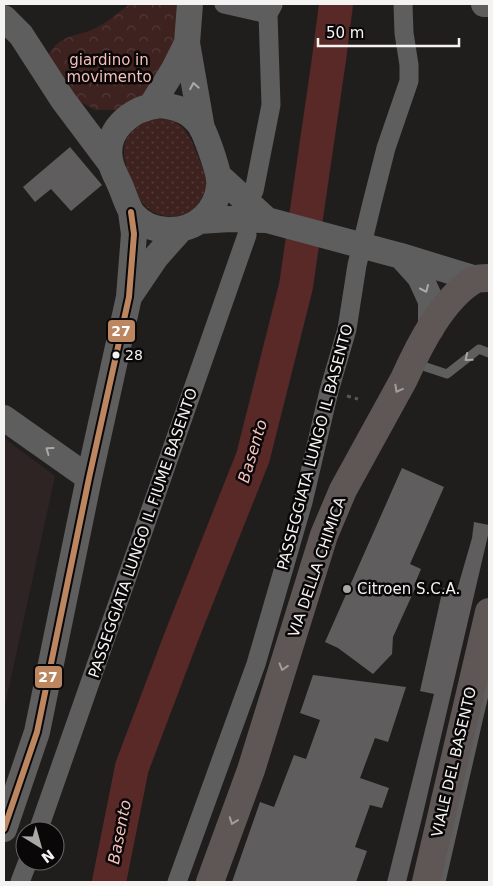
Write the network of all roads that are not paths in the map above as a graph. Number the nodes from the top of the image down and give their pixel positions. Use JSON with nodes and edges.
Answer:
{"nodes":[{"id":1,"x":190,"y":4,"type":"edge"},
{"id":2,"x":224,"y":4,"type":"edge"},
{"id":3,"x":403,"y":4,"type":"edge"},
{"id":4,"x":484,"y":4,"type":"edge"},
{"id":5,"x":489,"y":4,"type":"edge"},
{"id":6,"x":270,"y":9,"type":"edge"},
{"id":7,"x":4,"y":18,"type":"edge"},
{"id":8,"x":187,"y":43,"type":"junction"},
{"id":9,"x":63,"y":100,"type":"junction"},
{"id":10,"x":140,"y":110,"type":"junction"},
{"id":11,"x":202,"y":129,"type":"junction"},
{"id":12,"x":111,"y":164,"type":"junction"},
{"id":13,"x":220,"y":177,"type":"junction"},
{"id":14,"x":254,"y":191,"type":"dead end"},
{"id":15,"x":132,"y":212,"type":"junction"},
{"id":16,"x":190,"y":225,"type":"junction"},
{"id":17,"x":257,"y":227,"type":"junction"},
{"id":18,"x":401,"y":256,"type":"junction"},
{"id":19,"x":482,"y":278,"type":"edge"},
{"id":20,"x":129,"y":297,"type":"junction"},
{"id":21,"x":430,"y":329,"type":"junction"},
{"id":22,"x":489,"y":353,"type":"edge"},
{"id":23,"x":411,"y":362,"type":"junction"},
{"id":24,"x":4,"y":418,"type":"edge"},
{"id":25,"x":89,"y":478,"type":"junction"},
{"id":26,"x":489,"y":612,"type":"edge"},
{"id":27,"x":489,"y":673,"type":"edge"},
{"id":28,"x":42,"y":821,"type":"edge"},
{"id":29,"x":4,"y":829,"type":"edge"},
{"id":30,"x":177,"y":882,"type":"edge"},
{"id":31,"x":210,"y":882,"type":"edge"},
{"id":32,"x":426,"y":882,"type":"edge"},
{"id":33,"x":441,"y":882,"type":"edge"}],
"edges":[{"from":1,"to":8,"type":"street"},
{"from":2,"to":6,"type":"street"},
{"from":3,"to":30,"type":"street","name":"PASSEGGIATA LUNGO IL BASENTO"},
{"from":4,"to":5,"type":"street"},
{"from":6,"to":14,"type":"street"},
{"from":7,"to":9,"type":"street"},
{"from":8,"to":10,"type":"street"},
{"from":11,"to":8,"type":"street","one_way":true},
{"from":9,"to":10,"type":"street"},
{"from":9,"to":12,"type":"street"},
{"from":10,"to":11,"type":"street"},
{"from":10,"to":12,"type":"street"},
{"from":11,"to":13,"type":"street"},
{"from":12,"to":15,"type":"street"},
{"from":13,"to":16,"type":"street"},
{"from":13,"to":17,"type":"street"},
{"from":15,"to":16,"type":"street"},
{"from":15,"to":20,"type":"street"},
{"from":16,"to":17,"type":"street"},
{"from":16,"to":20,"type":"street"},
{"from":17,"to":18,"type":"street"},
{"from":17,"to":28,"type":"street","name":"PASSEGGIATA LUNGO IL FIUME BASENTO"},
{"from":18,"to":19,"type":"street"},
{"from":18,"to":21,"type":"street","one_way":true},
{"from":19,"to":21,"type":"main road","name":"VIA DELLA CHIMICA"},
{"from":20,"to":25,"type":"street"},
{"from":21,"to":23,"type":"main road","name":"VIA DELLA CHIMICA"},
{"from":22,"to":23,"type":"lane","one_way":true},
{"from":23,"to":31,"type":"main road","name":"VIA DELLA CHIMICA","one_way":true},
{"from":25,"to":24,"type":"street","one_way":true},
{"from":25,"to":29,"type":"street"},
{"from":26,"to":32,"type":"main road","name":"VIALE DEL BASENTO"},
{"from":27,"to":33,"type":"lane"}]}
